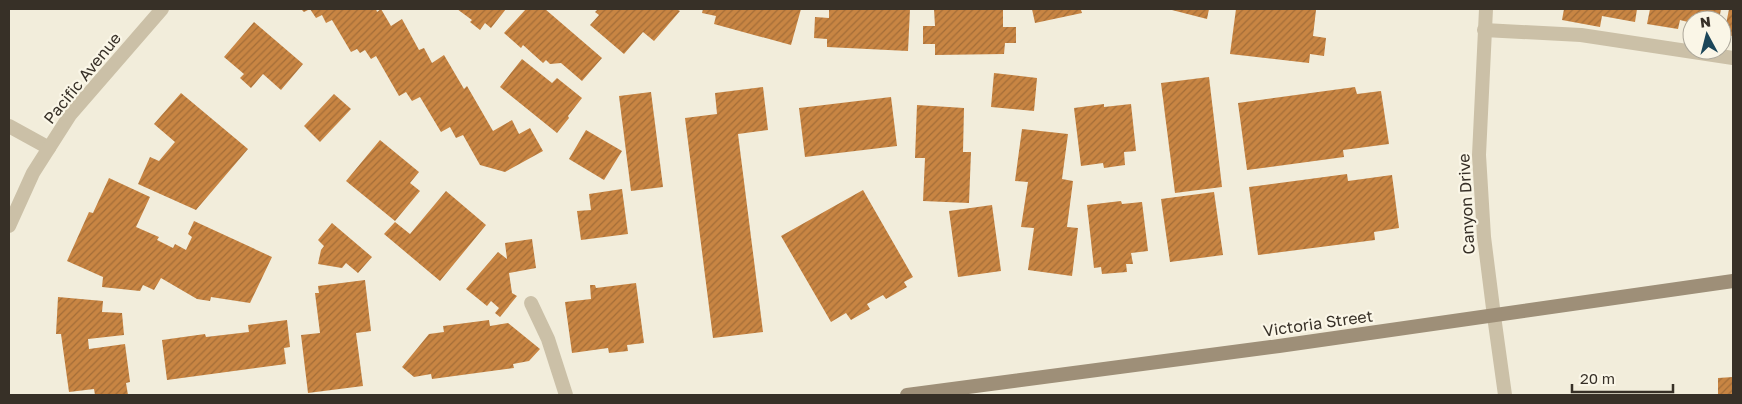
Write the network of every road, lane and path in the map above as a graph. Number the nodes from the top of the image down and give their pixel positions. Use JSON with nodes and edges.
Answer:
{"nodes":[{"id":1,"x":162,"y":9,"type":"edge"},
{"id":2,"x":1486,"y":9,"type":"edge"},
{"id":3,"x":1484,"y":30,"type":"junction"},
{"id":4,"x":1733,"y":58,"type":"edge"},
{"id":5,"x":9,"y":126,"type":"edge"},
{"id":6,"x":49,"y":148,"type":"junction"},
{"id":7,"x":9,"y":226,"type":"edge"},
{"id":8,"x":1733,"y":281,"type":"edge"},
{"id":9,"x":531,"y":303,"type":"dead end"},
{"id":10,"x":1494,"y":316,"type":"junction"},
{"id":11,"x":566,"y":395,"type":"edge"},
{"id":12,"x":907,"y":395,"type":"edge"},
{"id":13,"x":1505,"y":395,"type":"edge"}],
"edges":[{"from":1,"to":6,"type":"street","name":"Pacific Avenue"},
{"from":2,"to":3,"type":"street","name":"Canyon Drive"},
{"from":3,"to":4,"type":"street"},
{"from":3,"to":10,"type":"street","name":"Canyon Drive"},
{"from":5,"to":6,"type":"street"},
{"from":6,"to":7,"type":"street","name":"Pacific Avenue"},
{"from":8,"to":10,"type":"main road","name":"Victoria Street"},
{"from":9,"to":11,"type":"street"},
{"from":10,"to":12,"type":"main road","name":"Victoria Street"},
{"from":10,"to":13,"type":"street","name":"Canyon Drive"}]}
